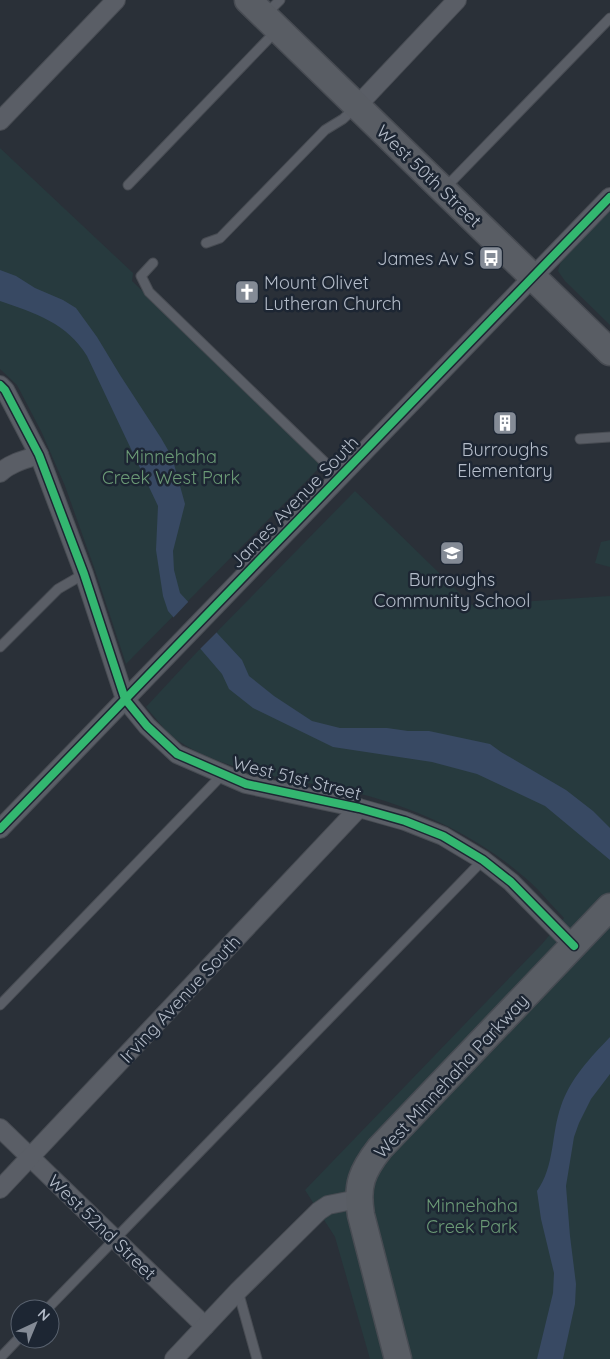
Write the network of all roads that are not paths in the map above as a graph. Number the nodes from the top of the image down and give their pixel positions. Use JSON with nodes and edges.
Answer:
{"nodes":[{"id":1,"x":116,"y":0,"type":"edge"},
{"id":2,"x":457,"y":0,"type":"edge"},
{"id":3,"x":268,"y":11,"type":"edge"},
{"id":4,"x":610,"y":18,"type":"edge"},
{"id":5,"x":358,"y":105,"type":"junction"},
{"id":6,"x":0,"y":121,"type":"edge"},
{"id":7,"x":128,"y":185,"type":"dead end"},
{"id":8,"x":443,"y":190,"type":"junction"},
{"id":9,"x":610,"y":197,"type":"edge"},
{"id":10,"x":206,"y":244,"type":"dead end"},
{"id":11,"x":153,"y":263,"type":"dead end"},
{"id":12,"x":532,"y":277,"type":"junction"},
{"id":13,"x":610,"y":352,"type":"edge"},
{"id":14,"x":0,"y":385,"type":"edge"},
{"id":15,"x":610,"y":437,"type":"edge"},
{"id":16,"x":580,"y":439,"type":"dead end"},
{"id":17,"x":39,"y":455,"type":"junction"},
{"id":18,"x":0,"y":473,"type":"edge"},
{"id":19,"x":340,"y":477,"type":"junction"},
{"id":20,"x":84,"y":574,"type":"junction"},
{"id":21,"x":0,"y":647,"type":"edge"},
{"id":22,"x":124,"y":699,"type":"junction"},
{"id":23,"x":222,"y":775,"type":"junction"},
{"id":24,"x":359,"y":808,"type":"junction"},
{"id":25,"x":0,"y":829,"type":"edge"},
{"id":26,"x":483,"y":860,"type":"junction"},
{"id":27,"x":610,"y":907,"type":"edge"},
{"id":28,"x":574,"y":946,"type":"junction"},
{"id":29,"x":0,"y":1006,"type":"edge"},
{"id":30,"x":0,"y":1128,"type":"edge"},
{"id":31,"x":30,"y":1157,"type":"junction"},
{"id":32,"x":0,"y":1189,"type":"edge"},
{"id":33,"x":358,"y":1199,"type":"junction"},
{"id":34,"x":115,"y":1238,"type":"junction"},
{"id":35,"x":238,"y":1290,"type":"junction"},
{"id":36,"x":57,"y":1299,"type":"edge"},
{"id":37,"x":205,"y":1326,"type":"junction"},
{"id":38,"x":10,"y":1348,"type":"edge"},
{"id":39,"x":0,"y":1358,"type":"edge"},
{"id":40,"x":174,"y":1359,"type":"edge"},
{"id":41,"x":257,"y":1359,"type":"edge"},
{"id":42,"x":398,"y":1359,"type":"edge"}],
"edges":[{"from":1,"to":6,"type":"street"},
{"from":2,"to":5,"type":"street"},
{"from":3,"to":5,"type":"street","name":"West 50th Street"},
{"from":3,"to":7,"type":"lane"},
{"from":4,"to":8,"type":"lane"},
{"from":5,"to":8,"type":"street","name":"West 50th Street"},
{"from":5,"to":10,"type":"lane"},
{"from":8,"to":12,"type":"street","name":"West 50th Street"},
{"from":9,"to":12,"type":"street","name":"James Avenue South"},
{"from":11,"to":19,"type":"lane"},
{"from":12,"to":13,"type":"street","name":"West 50th Street"},
{"from":12,"to":19,"type":"street","name":"James Avenue South"},
{"from":14,"to":17,"type":"street","name":"West 51st Street"},
{"from":15,"to":16,"type":"lane"},
{"from":17,"to":18,"type":"street"},
{"from":17,"to":20,"type":"street","name":"West 51st Street"},
{"from":19,"to":22,"type":"street","name":"James Avenue South"},
{"from":20,"to":21,"type":"lane"},
{"from":20,"to":22,"type":"street","name":"West 51st Street"},
{"from":22,"to":23,"type":"street","name":"West 51st Street"},
{"from":22,"to":25,"type":"street","name":"James Avenue South"},
{"from":23,"to":24,"type":"street","name":"West 51st Street"},
{"from":23,"to":29,"type":"lane"},
{"from":24,"to":26,"type":"street","name":"West 51st Street"},
{"from":24,"to":31,"type":"street","name":"Irving Avenue South"},
{"from":26,"to":28,"type":"street","name":"West 51st Street"},
{"from":26,"to":34,"type":"lane"},
{"from":27,"to":28,"type":"street","name":"West Minnehaha Parkway"},
{"from":28,"to":33,"type":"street","name":"West Minnehaha Parkway"},
{"from":30,"to":31,"type":"street","name":"West 52nd Street"},
{"from":31,"to":32,"type":"street","name":"Irving Avenue South"},
{"from":31,"to":34,"type":"street","name":"West 52nd Street"},
{"from":33,"to":35,"type":"street"},
{"from":33,"to":42,"type":"street","name":"West Minnehaha Parkway"},
{"from":34,"to":36,"type":"lane"},
{"from":34,"to":37,"type":"street","name":"West 52nd Street"},
{"from":35,"to":37,"type":"street"},
{"from":35,"to":41,"type":"lane"},
{"from":37,"to":40,"type":"street"},
{"from":38,"to":39,"type":"lane"}]}
